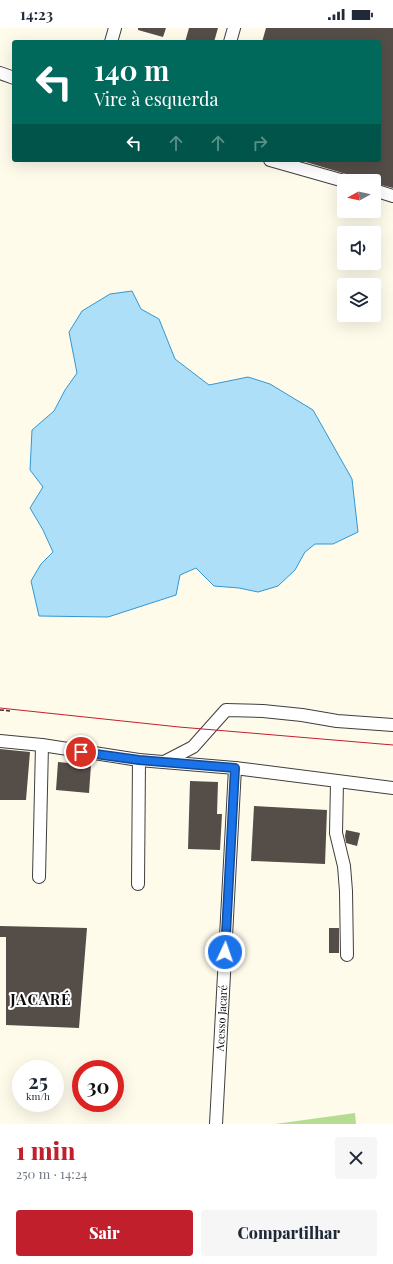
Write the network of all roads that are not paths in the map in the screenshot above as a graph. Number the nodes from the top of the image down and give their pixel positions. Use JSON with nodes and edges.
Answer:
{"nodes":[{"id":1,"x":115,"y":28,"type":"edge"},
{"id":2,"x":234,"y":28,"type":"edge"},
{"id":3,"x":112,"y":40,"type":"edge"},
{"id":4,"x":231,"y":40,"type":"edge"},
{"id":5,"x":0,"y":73,"type":"edge"},
{"id":6,"x":12,"y":77,"type":"edge"},
{"id":7,"x":277,"y":162,"type":"edge"},
{"id":8,"x":337,"y":179,"type":"edge"},
{"id":9,"x":381,"y":192,"type":"edge"},
{"id":10,"x":393,"y":196,"type":"edge"},
{"id":11,"x":393,"y":725,"type":"edge"},
{"id":12,"x":0,"y":741,"type":"edge"},
{"id":13,"x":42,"y":745,"type":"junction"},
{"id":14,"x":139,"y":760,"type":"junction"},
{"id":15,"x":165,"y":762,"type":"junction"},
{"id":16,"x":235,"y":768,"type":"junction"},
{"id":17,"x":337,"y":782,"type":"junction"},
{"id":18,"x":393,"y":788,"type":"edge"},
{"id":19,"x":39,"y":877,"type":"dead end"},
{"id":20,"x":138,"y":884,"type":"dead end"},
{"id":21,"x":347,"y":955,"type":"dead end"},
{"id":22,"x":216,"y":1124,"type":"edge"}],
"edges":[{"from":1,"to":3,"type":"street"},
{"from":2,"to":4,"type":"street"},
{"from":5,"to":6,"type":"street"},
{"from":7,"to":8,"type":"street"},
{"from":9,"to":10,"type":"street"},
{"from":11,"to":15,"type":"street"},
{"from":12,"to":13,"type":"street"},
{"from":13,"to":14,"type":"street"},
{"from":13,"to":19,"type":"street"},
{"from":14,"to":15,"type":"street"},
{"from":14,"to":20,"type":"street"},
{"from":15,"to":16,"type":"street"},
{"from":16,"to":17,"type":"street"},
{"from":16,"to":22,"type":"street","name":"Acesso Jacaré"},
{"from":17,"to":18,"type":"street"},
{"from":17,"to":21,"type":"street"}]}
